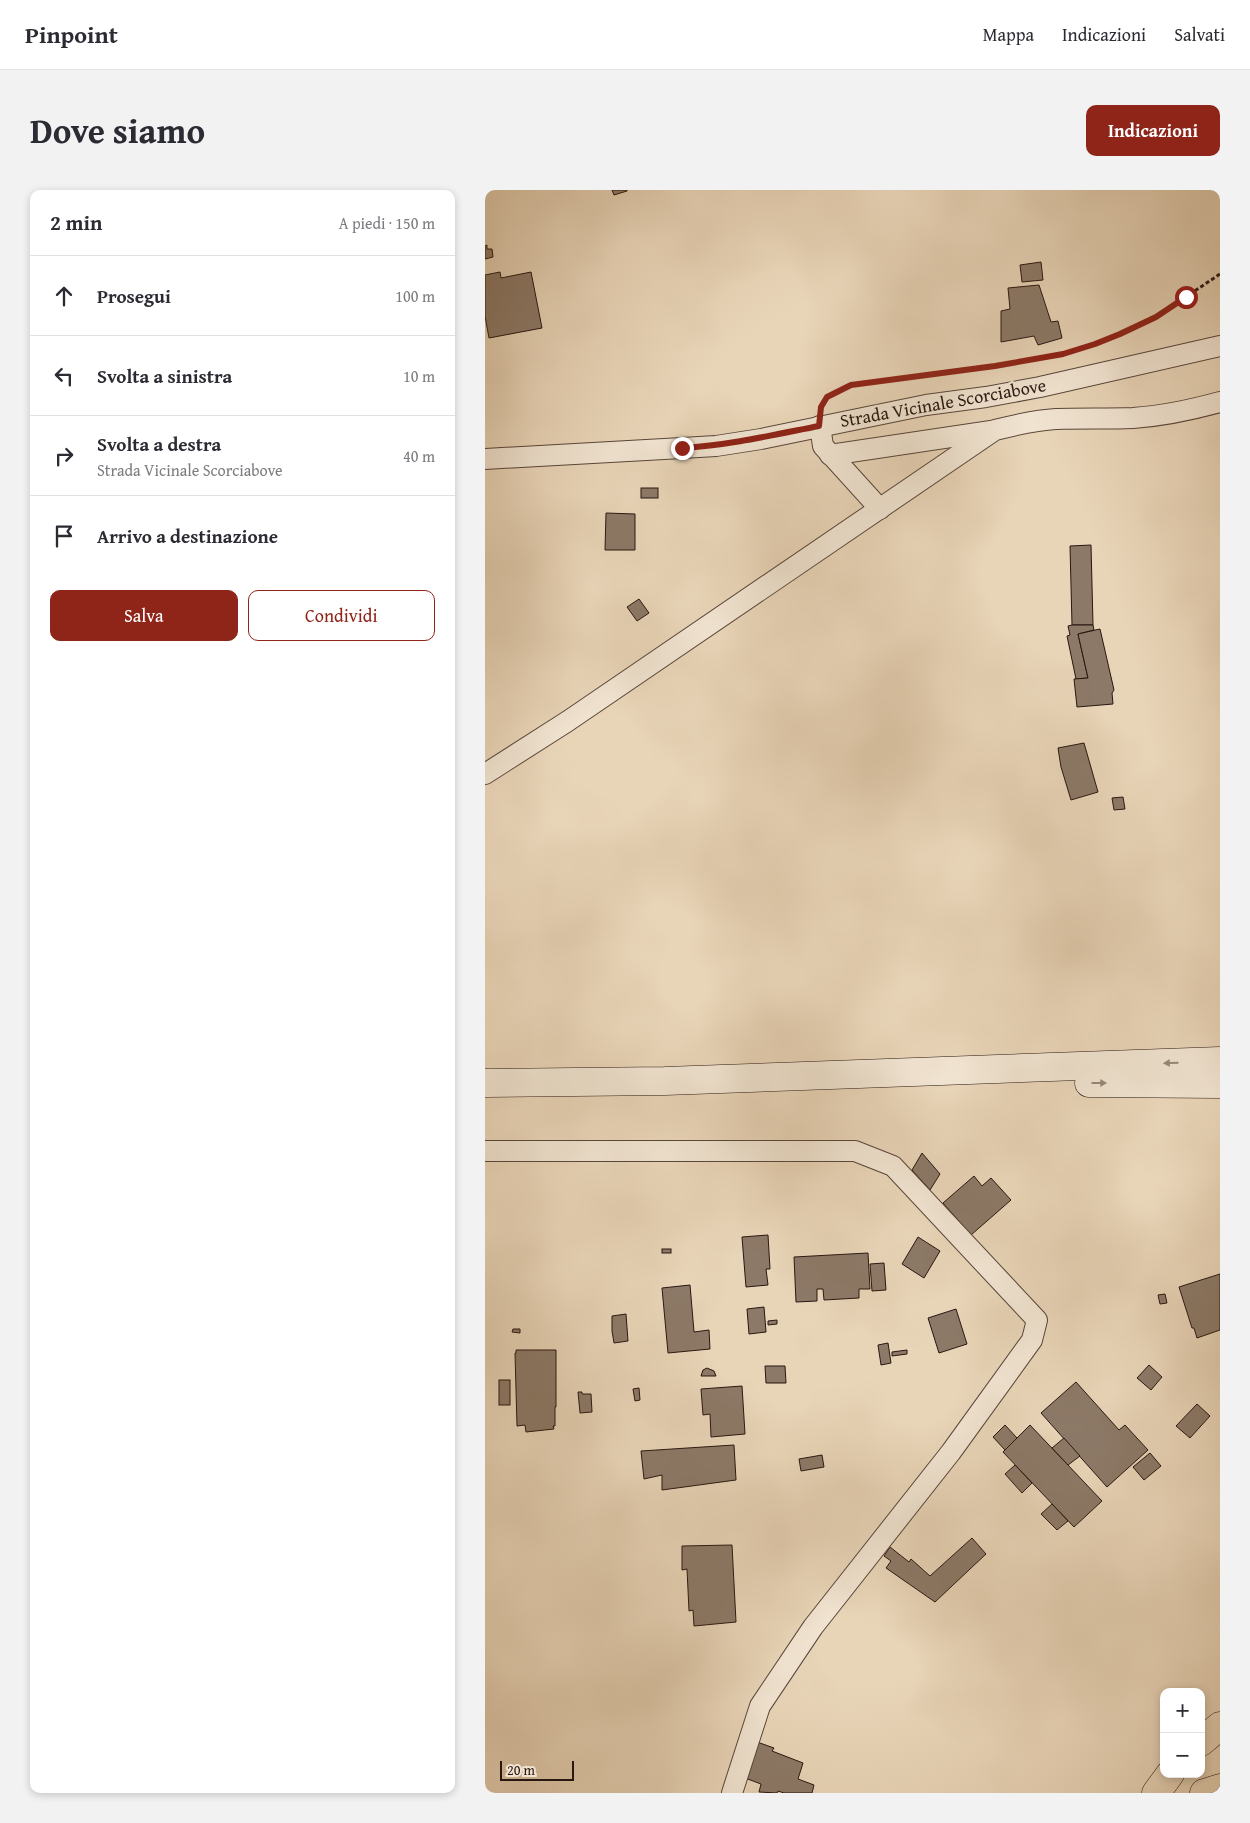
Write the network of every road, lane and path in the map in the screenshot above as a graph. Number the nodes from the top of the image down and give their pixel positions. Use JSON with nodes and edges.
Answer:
{"nodes":[{"id":1,"x":1220,"y":274,"type":"edge"},
{"id":2,"x":1220,"y":346,"type":"edge"},
{"id":3,"x":1220,"y":402,"type":"edge"},
{"id":4,"x":819,"y":426,"type":"junction"},
{"id":5,"x":995,"y":430,"type":"junction"},
{"id":6,"x":830,"y":455,"type":"junction"},
{"id":7,"x":485,"y":459,"type":"edge"},
{"id":8,"x":880,"y":509,"type":"junction"},
{"id":9,"x":485,"y":774,"type":"edge"},
{"id":10,"x":1220,"y":1061,"type":"edge"},
{"id":11,"x":665,"y":1081,"type":"junction"},
{"id":12,"x":485,"y":1084,"type":"edge"},
{"id":13,"x":1220,"y":1084,"type":"edge"},
{"id":14,"x":485,"y":1151,"type":"edge"},
{"id":15,"x":1220,"y":1726,"type":"edge"},
{"id":16,"x":1205,"y":1739,"type":"edge"},
{"id":17,"x":1168,"y":1778,"type":"edge"},
{"id":18,"x":1220,"y":1788,"type":"edge"},
{"id":19,"x":732,"y":1793,"type":"edge"},
{"id":20,"x":1156,"y":1793,"type":"edge"},
{"id":21,"x":1204,"y":1793,"type":"edge"}],
"edges":[{"from":1,"to":4,"type":"path"},
{"from":2,"to":4,"type":"street","name":"Strada Vicinale Scorciabove"},
{"from":3,"to":5,"type":"street"},
{"from":4,"to":6,"type":"street"},
{"from":4,"to":7,"type":"street","name":"Strada Vicinale Scorciabove"},
{"from":5,"to":6,"type":"street"},
{"from":5,"to":8,"type":"street"},
{"from":6,"to":8,"type":"street"},
{"from":8,"to":9,"type":"street"},
{"from":10,"to":11,"type":"main road","one_way":true},
{"from":11,"to":12,"type":"main road"},
{"from":11,"to":13,"type":"main road","one_way":true},
{"from":14,"to":19,"type":"street"},
{"from":15,"to":16,"type":"highway"},
{"from":17,"to":20,"type":"highway"},
{"from":18,"to":21,"type":"highway"}]}
